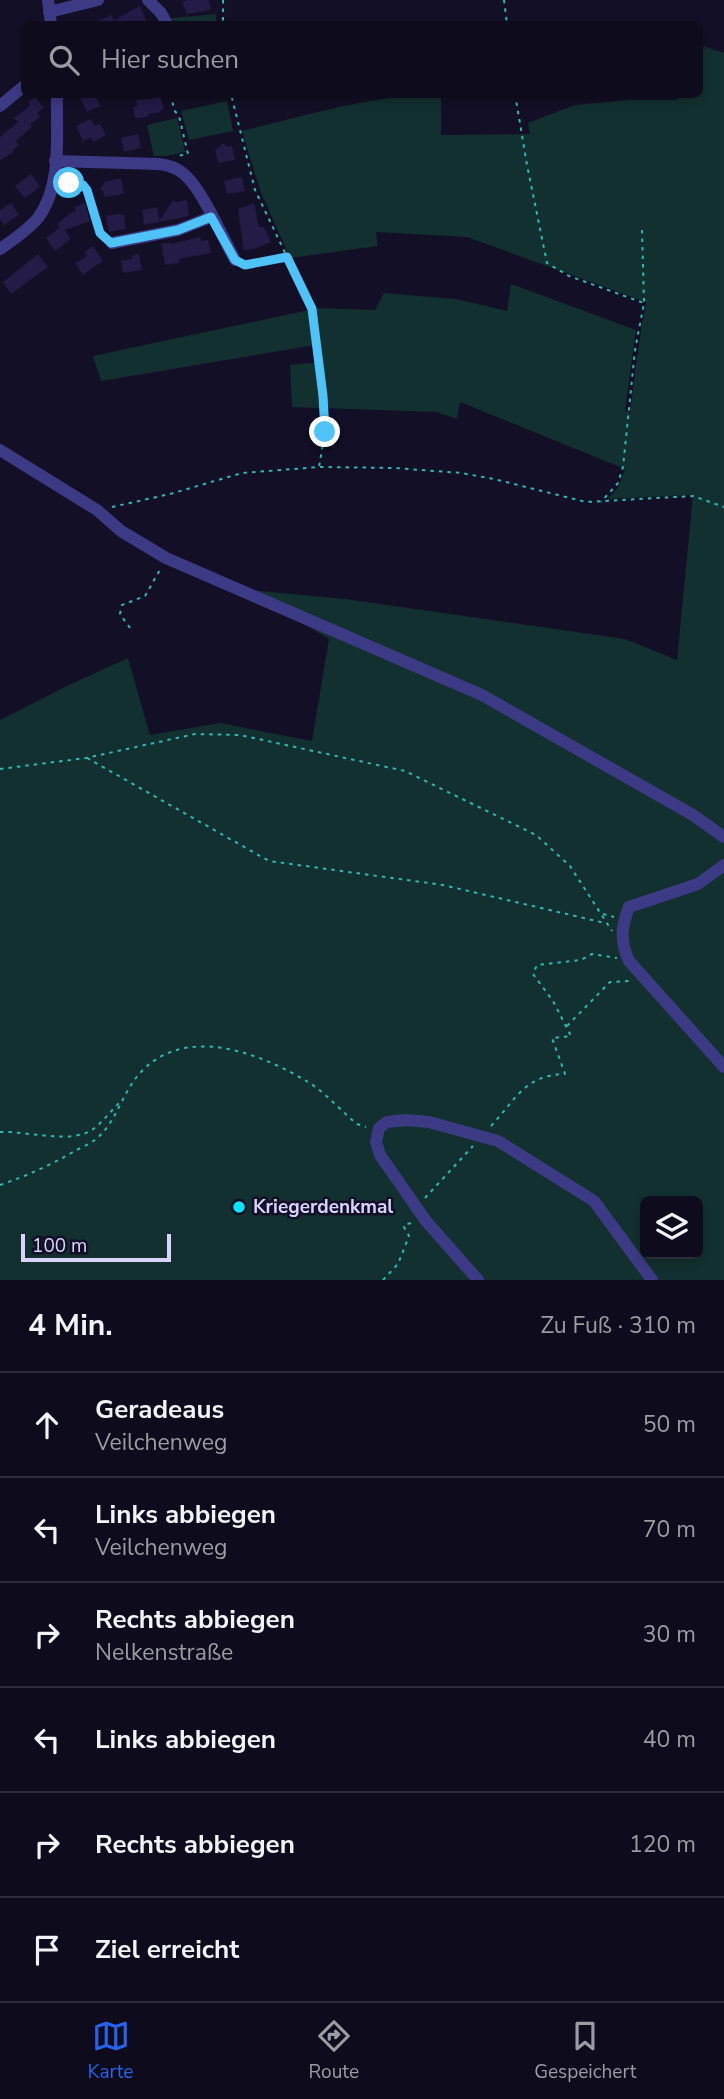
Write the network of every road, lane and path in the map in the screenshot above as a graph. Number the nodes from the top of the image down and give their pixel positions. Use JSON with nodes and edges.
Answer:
{"nodes":[{"id":1,"x":98,"y":0,"type":"edge"},
{"id":2,"x":148,"y":0,"type":"edge"},
{"id":3,"x":223,"y":0,"type":"edge"},
{"id":4,"x":504,"y":0,"type":"edge"},
{"id":5,"x":49,"y":12,"type":"edge"},
{"id":6,"x":165,"y":21,"type":"edge"},
{"id":7,"x":223,"y":21,"type":"edge"},
{"id":8,"x":507,"y":21,"type":"edge"},
{"id":9,"x":21,"y":88,"type":"edge"},
{"id":10,"x":57,"y":98,"type":"edge"},
{"id":11,"x":172,"y":98,"type":"edge"},
{"id":12,"x":232,"y":98,"type":"edge"},
{"id":13,"x":516,"y":98,"type":"edge"},
{"id":14,"x":0,"y":106,"type":"edge"},
{"id":15,"x":188,"y":154,"type":"junction"},
{"id":16,"x":190,"y":161,"type":"dead end"},
{"id":17,"x":55,"y":162,"type":"junction"},
{"id":18,"x":167,"y":164,"type":"junction"},
{"id":19,"x":53,"y":181,"type":"junction"},
{"id":20,"x":211,"y":217,"type":"junction"},
{"id":21,"x":642,"y":230,"type":"dead end"},
{"id":22,"x":111,"y":243,"type":"joint"},
{"id":23,"x":0,"y":249,"type":"edge"},
{"id":24,"x":287,"y":257,"type":"junction"},
{"id":25,"x":235,"y":260,"type":"joint"},
{"id":26,"x":644,"y":303,"type":"junction"},
{"id":27,"x":0,"y":450,"type":"edge"},
{"id":28,"x":319,"y":467,"type":"junction"},
{"id":29,"x":601,"y":502,"type":"junction"},
{"id":30,"x":724,"y":507,"type":"edge"},
{"id":31,"x":97,"y":510,"type":"junction"},
{"id":32,"x":166,"y":558,"type":"junction"},
{"id":33,"x":130,"y":628,"type":"dead end"},
{"id":34,"x":86,"y":758,"type":"junction"},
{"id":35,"x":0,"y":769,"type":"edge"},
{"id":36,"x":724,"y":837,"type":"edge"},
{"id":37,"x":724,"y":865,"type":"edge"},
{"id":38,"x":600,"y":913,"type":"dead end"},
{"id":39,"x":606,"y":923,"type":"dead end"},
{"id":40,"x":619,"y":958,"type":"dead end"},
{"id":41,"x":627,"y":975,"type":"dead end"},
{"id":42,"x":567,"y":1026,"type":"junction"},
{"id":43,"x":724,"y":1068,"type":"edge"},
{"id":44,"x":122,"y":1101,"type":"junction"},
{"id":45,"x":379,"y":1128,"type":"junction"},
{"id":46,"x":0,"y":1132,"type":"edge"},
{"id":47,"x":482,"y":1136,"type":"junction"},
{"id":48,"x":470,"y":1149,"type":"dead end"},
{"id":49,"x":0,"y":1185,"type":"edge"},
{"id":50,"x":424,"y":1199,"type":"dead end"},
{"id":51,"x":405,"y":1224,"type":"dead end"},
{"id":52,"x":383,"y":1280,"type":"edge"},
{"id":53,"x":478,"y":1280,"type":"edge"},
{"id":54,"x":652,"y":1280,"type":"edge"}],
"edges":[{"from":1,"to":5,"type":"street"},
{"from":2,"to":6,"type":"street"},
{"from":3,"to":7,"type":"path"},
{"from":4,"to":8,"type":"path"},
{"from":9,"to":14,"type":"street"},
{"from":10,"to":17,"type":"street"},
{"from":11,"to":15,"type":"path"},
{"from":12,"to":24,"type":"path"},
{"from":13,"to":26,"type":"path"},
{"from":15,"to":16,"type":"path"},
{"from":15,"to":18,"type":"path"},
{"from":17,"to":18,"type":"street"},
{"from":17,"to":19,"type":"street"},
{"from":18,"to":20,"type":"street"},
{"from":19,"to":22,"type":"path"},
{"from":19,"to":23,"type":"street"},
{"from":20,"to":22,"type":"street"},
{"from":20,"to":25,"type":"street"},
{"from":21,"to":26,"type":"path"},
{"from":24,"to":25,"type":"path"},
{"from":24,"to":28,"type":"path"},
{"from":26,"to":29,"type":"path"},
{"from":27,"to":31,"type":"street"},
{"from":28,"to":29,"type":"path"},
{"from":28,"to":31,"type":"path"},
{"from":29,"to":30,"type":"path"},
{"from":31,"to":32,"type":"street"},
{"from":32,"to":33,"type":"path"},
{"from":32,"to":36,"type":"street"},
{"from":34,"to":35,"type":"path"},
{"from":34,"to":38,"type":"path"},
{"from":34,"to":39,"type":"path"},
{"from":37,"to":43,"type":"street"},
{"from":40,"to":42,"type":"path"},
{"from":41,"to":42,"type":"path"},
{"from":42,"to":47,"type":"path"},
{"from":44,"to":45,"type":"path"},
{"from":44,"to":46,"type":"path"},
{"from":44,"to":49,"type":"path"},
{"from":45,"to":47,"type":"street"},
{"from":45,"to":53,"type":"street"},
{"from":47,"to":54,"type":"street"},
{"from":48,"to":50,"type":"path"},
{"from":51,"to":52,"type":"path"}]}
